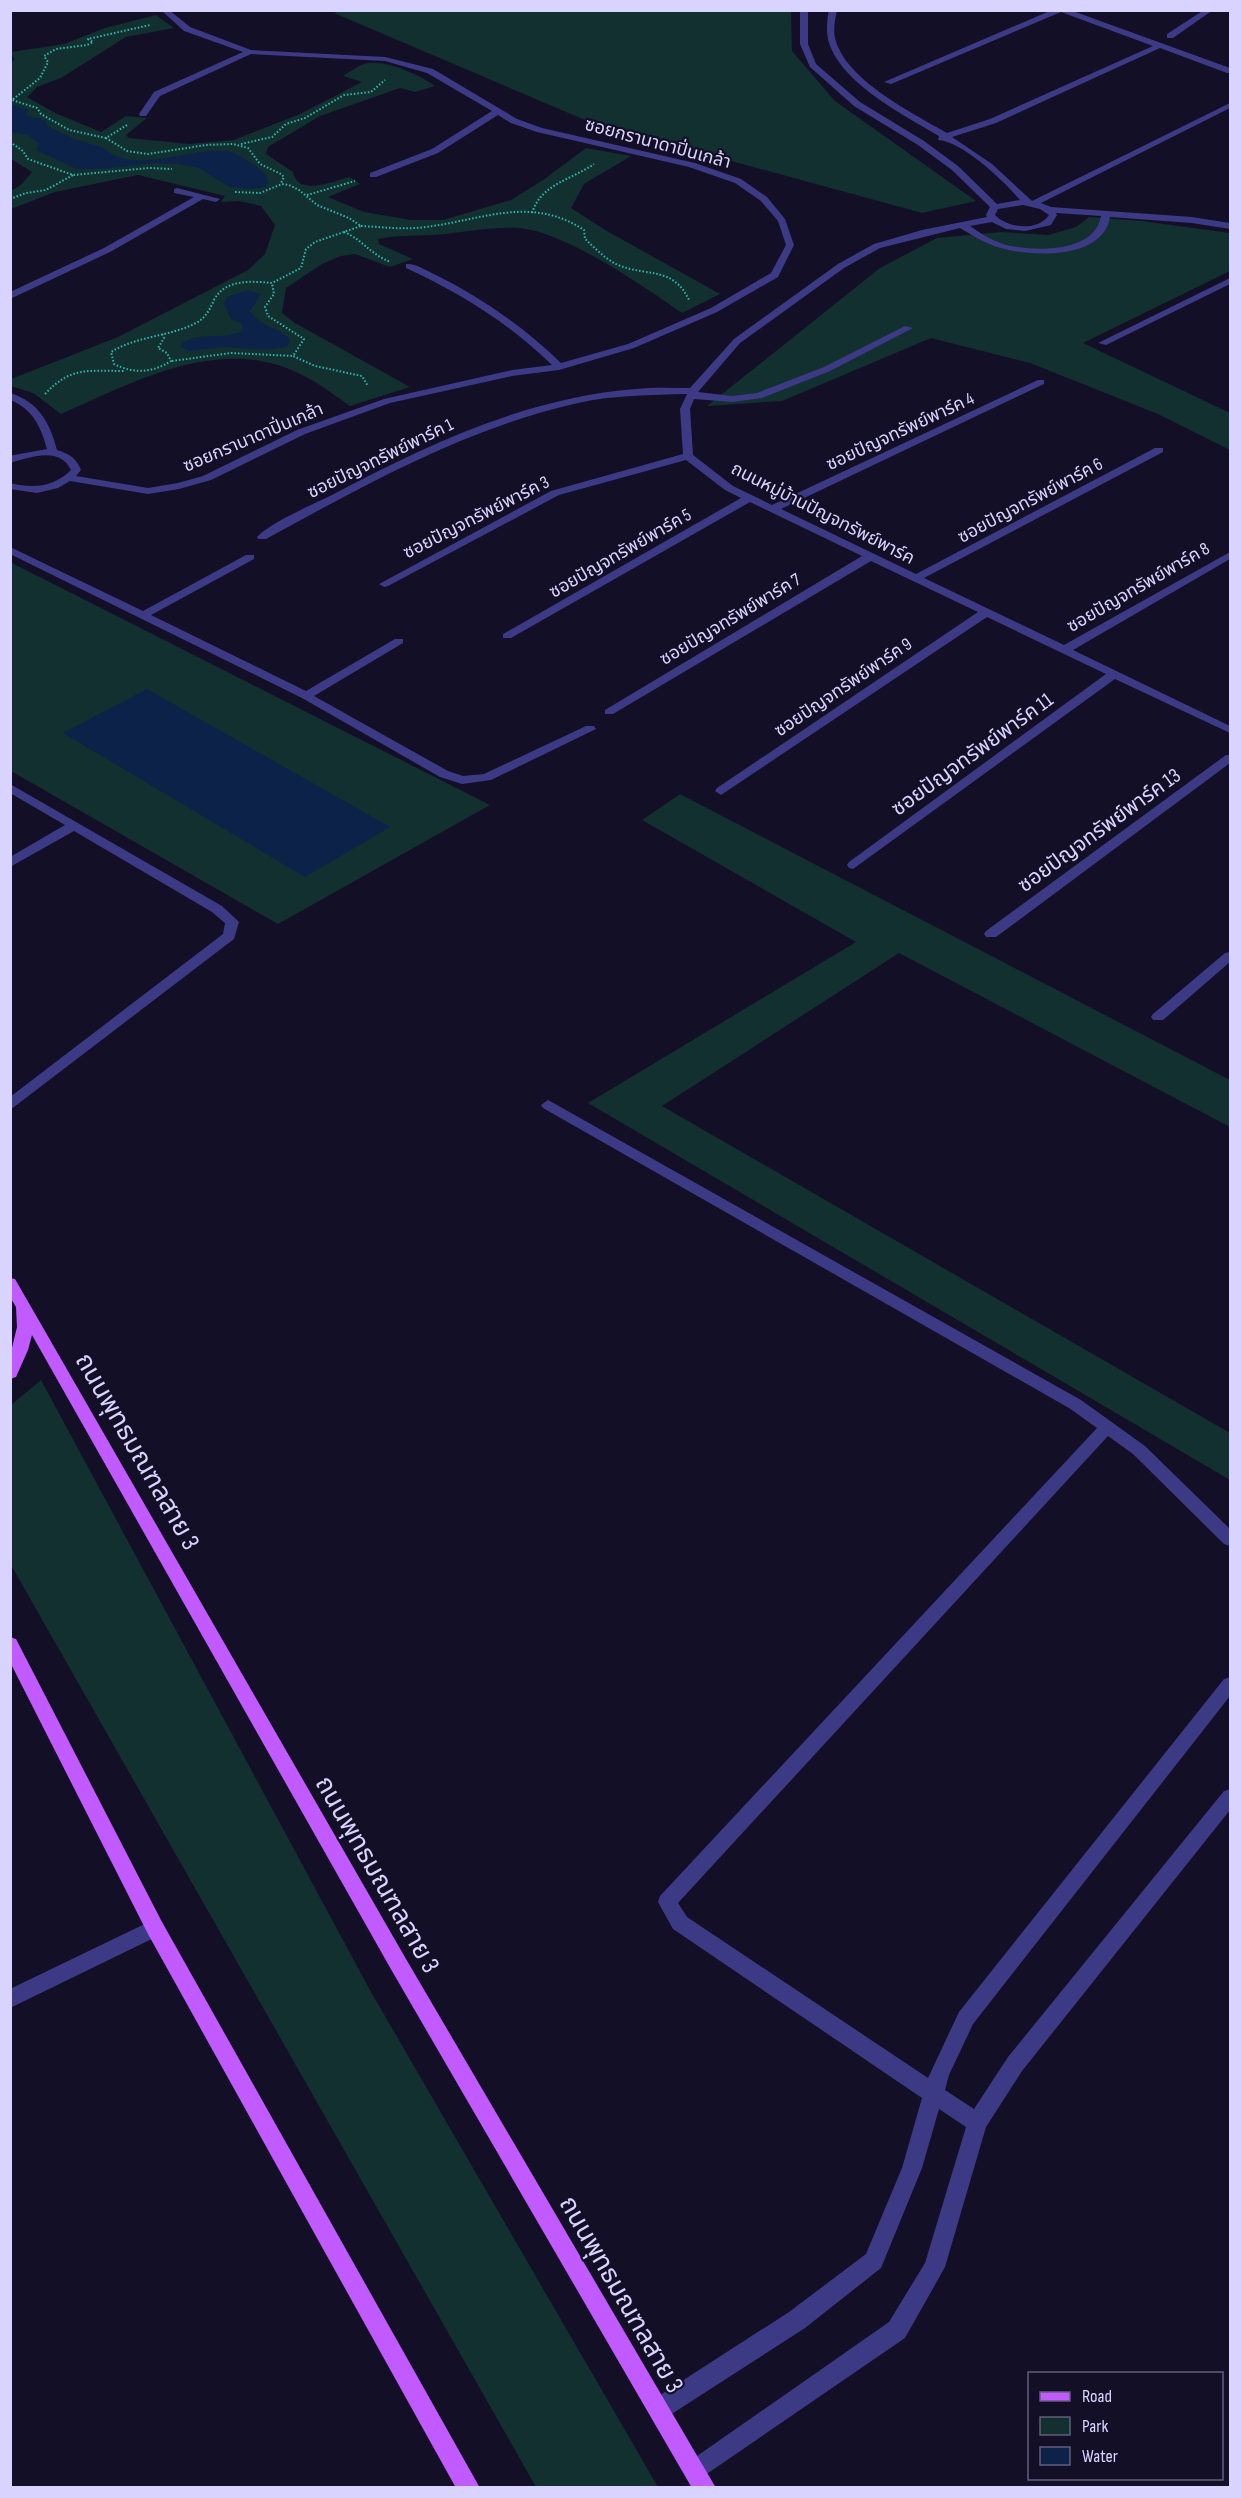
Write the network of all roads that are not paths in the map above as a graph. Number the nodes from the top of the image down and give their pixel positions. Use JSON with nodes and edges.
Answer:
{"nodes":[{"id":1,"x":164,"y":10,"type":"edge"},
{"id":2,"x":804,"y":10,"type":"edge"},
{"id":3,"x":833,"y":10,"type":"edge"},
{"id":4,"x":1061,"y":10,"type":"edge"},
{"id":5,"x":1210,"y":10,"type":"edge"},
{"id":6,"x":1170,"y":36,"type":"dead end"},
{"id":7,"x":1159,"y":45,"type":"junction"},
{"id":8,"x":250,"y":52,"type":"junction"},
{"id":9,"x":1230,"y":70,"type":"edge"},
{"id":10,"x":888,"y":82,"type":"dead end"},
{"id":11,"x":1230,"y":105,"type":"edge"},
{"id":12,"x":498,"y":111,"type":"junction"},
{"id":13,"x":143,"y":114,"type":"road end"},
{"id":14,"x":932,"y":129,"type":"junction"},
{"id":15,"x":906,"y":134,"type":"junction"},
{"id":16,"x":946,"y":136,"type":"junction"},
{"id":17,"x":921,"y":143,"type":"junction"},
{"id":18,"x":373,"y":175,"type":"road end"},
{"id":19,"x":177,"y":191,"type":"dead end"},
{"id":20,"x":200,"y":197,"type":"junction"},
{"id":21,"x":216,"y":199,"type":"dead end"},
{"id":22,"x":1030,"y":203,"type":"junction"},
{"id":23,"x":995,"y":207,"type":"junction"},
{"id":24,"x":1049,"y":210,"type":"junction"},
{"id":25,"x":1106,"y":213,"type":"junction"},
{"id":26,"x":1230,"y":216,"type":"edge"},
{"id":27,"x":993,"y":219,"type":"junction"},
{"id":28,"x":1217,"y":224,"type":"junction"},
{"id":29,"x":961,"y":225,"type":"junction"},
{"id":30,"x":1230,"y":226,"type":"edge"},
{"id":31,"x":409,"y":266,"type":"road end"},
{"id":32,"x":1230,"y":281,"type":"edge"},
{"id":33,"x":10,"y":296,"type":"edge"},
{"id":34,"x":908,"y":328,"type":"dead end"},
{"id":35,"x":1103,"y":343,"type":"dead end"},
{"id":36,"x":559,"y":367,"type":"junction"},
{"id":37,"x":1041,"y":382,"type":"dead end"},
{"id":38,"x":692,"y":394,"type":"junction"},
{"id":39,"x":10,"y":396,"type":"edge"},
{"id":40,"x":1159,"y":450,"type":"dead end"},
{"id":41,"x":53,"y":453,"type":"junction"},
{"id":42,"x":688,"y":456,"type":"junction"},
{"id":43,"x":10,"y":460,"type":"edge"},
{"id":44,"x":70,"y":478,"type":"junction"},
{"id":45,"x":10,"y":486,"type":"edge"},
{"id":46,"x":749,"y":498,"type":"junction"},
{"id":47,"x":772,"y":509,"type":"junction"},
{"id":48,"x":262,"y":537,"type":"dead end"},
{"id":49,"x":10,"y":550,"type":"edge"},
{"id":50,"x":1230,"y":555,"type":"edge"},
{"id":51,"x":250,"y":557,"type":"dead end"},
{"id":52,"x":868,"y":557,"type":"junction"},
{"id":53,"x":916,"y":578,"type":"junction"},
{"id":54,"x":384,"y":584,"type":"dead end"},
{"id":55,"x":986,"y":612,"type":"junction"},
{"id":56,"x":144,"y":615,"type":"junction"},
{"id":57,"x":507,"y":636,"type":"dead end"},
{"id":58,"x":399,"y":641,"type":"dead end"},
{"id":59,"x":1064,"y":650,"type":"junction"},
{"id":60,"x":1115,"y":673,"type":"junction"},
{"id":61,"x":306,"y":696,"type":"junction"},
{"id":62,"x":609,"y":712,"type":"dead end"},
{"id":63,"x":1228,"y":726,"type":"edge"},
{"id":64,"x":590,"y":729,"type":"dead end"},
{"id":65,"x":1230,"y":758,"type":"edge"},
{"id":66,"x":10,"y":788,"type":"edge"},
{"id":67,"x":721,"y":791,"type":"dead end"},
{"id":68,"x":75,"y":825,"type":"junction"},
{"id":69,"x":10,"y":863,"type":"edge"},
{"id":70,"x":853,"y":866,"type":"dead end"},
{"id":71,"x":991,"y":934,"type":"dead end"},
{"id":72,"x":1230,"y":956,"type":"edge"},
{"id":73,"x":1158,"y":1017,"type":"dead end"},
{"id":74,"x":10,"y":1105,"type":"edge"},
{"id":75,"x":548,"y":1105,"type":"dead end"},
{"id":76,"x":14,"y":1290,"type":"edge"},
{"id":77,"x":10,"y":1373,"type":"edge"},
{"id":78,"x":1107,"y":1427,"type":"junction"},
{"id":79,"x":1230,"y":1539,"type":"edge"},
{"id":80,"x":10,"y":1644,"type":"edge"},
{"id":81,"x":1230,"y":1684,"type":"edge"},
{"id":82,"x":1230,"y":1797,"type":"edge"},
{"id":83,"x":155,"y":1928,"type":"junction"},
{"id":84,"x":10,"y":1999,"type":"edge"},
{"id":85,"x":933,"y":2093,"type":"junction"},
{"id":86,"x":978,"y":2123,"type":"junction"},
{"id":87,"x":659,"y":2409,"type":"junction"},
{"id":88,"x":700,"y":2479,"type":"edge"},
{"id":89,"x":469,"y":2487,"type":"edge"}],
"edges":[{"from":1,"to":8,"type":"street","name":"ซอยกรานาดาปิ่นเกล้า"},
{"from":2,"to":15,"type":"street"},
{"from":3,"to":14,"type":"street"},
{"from":4,"to":7,"type":"street"},
{"from":4,"to":10,"type":"street"},
{"from":5,"to":6,"type":"street"},
{"from":7,"to":9,"type":"street"},
{"from":7,"to":16,"type":"street"},
{"from":8,"to":12,"type":"street","name":"ซอยกรานาดาปิ่นเกล้า"},
{"from":8,"to":13,"type":"street"},
{"from":11,"to":22,"type":"street"},
{"from":12,"to":18,"type":"street"},
{"from":12,"to":36,"type":"street","name":"ซอยกรานาดาปิ่นเกล้า"},
{"from":14,"to":15,"type":"street"},
{"from":14,"to":16,"type":"street"},
{"from":15,"to":17,"type":"street"},
{"from":16,"to":17,"type":"street"},
{"from":16,"to":22,"type":"street"},
{"from":17,"to":23,"type":"street"},
{"from":19,"to":20,"type":"street"},
{"from":20,"to":21,"type":"street"},
{"from":20,"to":33,"type":"street"},
{"from":22,"to":23,"type":"street"},
{"from":22,"to":24,"type":"street"},
{"from":23,"to":27,"type":"street"},
{"from":24,"to":25,"type":"street"},
{"from":24,"to":27,"type":"street"},
{"from":25,"to":28,"type":"street"},
{"from":25,"to":29,"type":"street"},
{"from":26,"to":28,"type":"street"},
{"from":27,"to":29,"type":"street"},
{"from":28,"to":30,"type":"street"},
{"from":29,"to":38,"type":"street"},
{"from":31,"to":36,"type":"street"},
{"from":32,"to":35,"type":"street"},
{"from":34,"to":38,"type":"street","name":"ซอยปัญจทรัพย์พาร์ค 1"},
{"from":36,"to":44,"type":"street","name":"ซอยกรานาดาปิ่นเกล้า"},
{"from":37,"to":47,"type":"street","name":"ซอยปัญจทรัพย์พาร์ค 4"},
{"from":38,"to":42,"type":"street"},
{"from":38,"to":48,"type":"street","name":"ซอยปัญจทรัพย์พาร์ค 1"},
{"from":39,"to":41,"type":"street"},
{"from":40,"to":53,"type":"street","name":"ซอยปัญจทรัพย์พาร์ค 6"},
{"from":41,"to":43,"type":"street"},
{"from":41,"to":44,"type":"street"},
{"from":42,"to":46,"type":"street","name":"ถนนหมู่บ้านปัญจทรัพย์พาร์ค"},
{"from":42,"to":54,"type":"street","name":"ซอยปัญจทรัพย์พาร์ค 3"},
{"from":44,"to":45,"type":"street","name":"ซอยกรานาดาปิ่นเกล้า"},
{"from":46,"to":47,"type":"street","name":"ถนนหมู่บ้านปัญจทรัพย์พาร์ค"},
{"from":46,"to":57,"type":"street","name":"ซอยปัญจทรัพย์พาร์ค 5"},
{"from":47,"to":52,"type":"street","name":"ถนนหมู่บ้านปัญจทรัพย์พาร์ค"},
{"from":49,"to":56,"type":"street"},
{"from":50,"to":59,"type":"street","name":"ซอยปัญจทรัพย์พาร์ค 8"},
{"from":51,"to":56,"type":"street"},
{"from":52,"to":53,"type":"street","name":"ถนนหมู่บ้านปัญจทรัพย์พาร์ค"},
{"from":52,"to":62,"type":"street","name":"ซอยปัญจทรัพย์พาร์ค 7"},
{"from":53,"to":55,"type":"street","name":"ถนนหมู่บ้านปัญจทรัพย์พาร์ค"},
{"from":55,"to":59,"type":"street","name":"ถนนหมู่บ้านปัญจทรัพย์พาร์ค"},
{"from":55,"to":67,"type":"street","name":"ซอยปัญจทรัพย์พาร์ค 9"},
{"from":56,"to":61,"type":"street"},
{"from":58,"to":61,"type":"street"},
{"from":59,"to":60,"type":"street","name":"ถนนหมู่บ้านปัญจทรัพย์พาร์ค"},
{"from":60,"to":63,"type":"street","name":"ถนนหมู่บ้านปัญจทรัพย์พาร์ค"},
{"from":60,"to":70,"type":"street","name":"ซอยปัญจทรัพย์พาร์ค 11"},
{"from":61,"to":64,"type":"street"},
{"from":65,"to":71,"type":"street","name":"ซอยปัญจทรัพย์พาร์ค 13"},
{"from":66,"to":68,"type":"street"},
{"from":68,"to":69,"type":"street"},
{"from":68,"to":74,"type":"street"},
{"from":72,"to":73,"type":"street"},
{"from":75,"to":78,"type":"street"},
{"from":76,"to":77,"type":"main road"},
{"from":76,"to":87,"type":"main road","name":"ถนนพุทธมณฑลสาย 3"},
{"from":78,"to":79,"type":"street"},
{"from":78,"to":85,"type":"street"},
{"from":80,"to":83,"type":"main road"},
{"from":81,"to":85,"type":"street"},
{"from":82,"to":86,"type":"street"},
{"from":83,"to":84,"type":"street"},
{"from":83,"to":89,"type":"main road"},
{"from":85,"to":86,"type":"street"},
{"from":85,"to":87,"type":"street"},
{"from":86,"to":88,"type":"street"},
{"from":87,"to":88,"type":"main road","name":"ถนนพุทธมณฑลสาย 3"}]}
